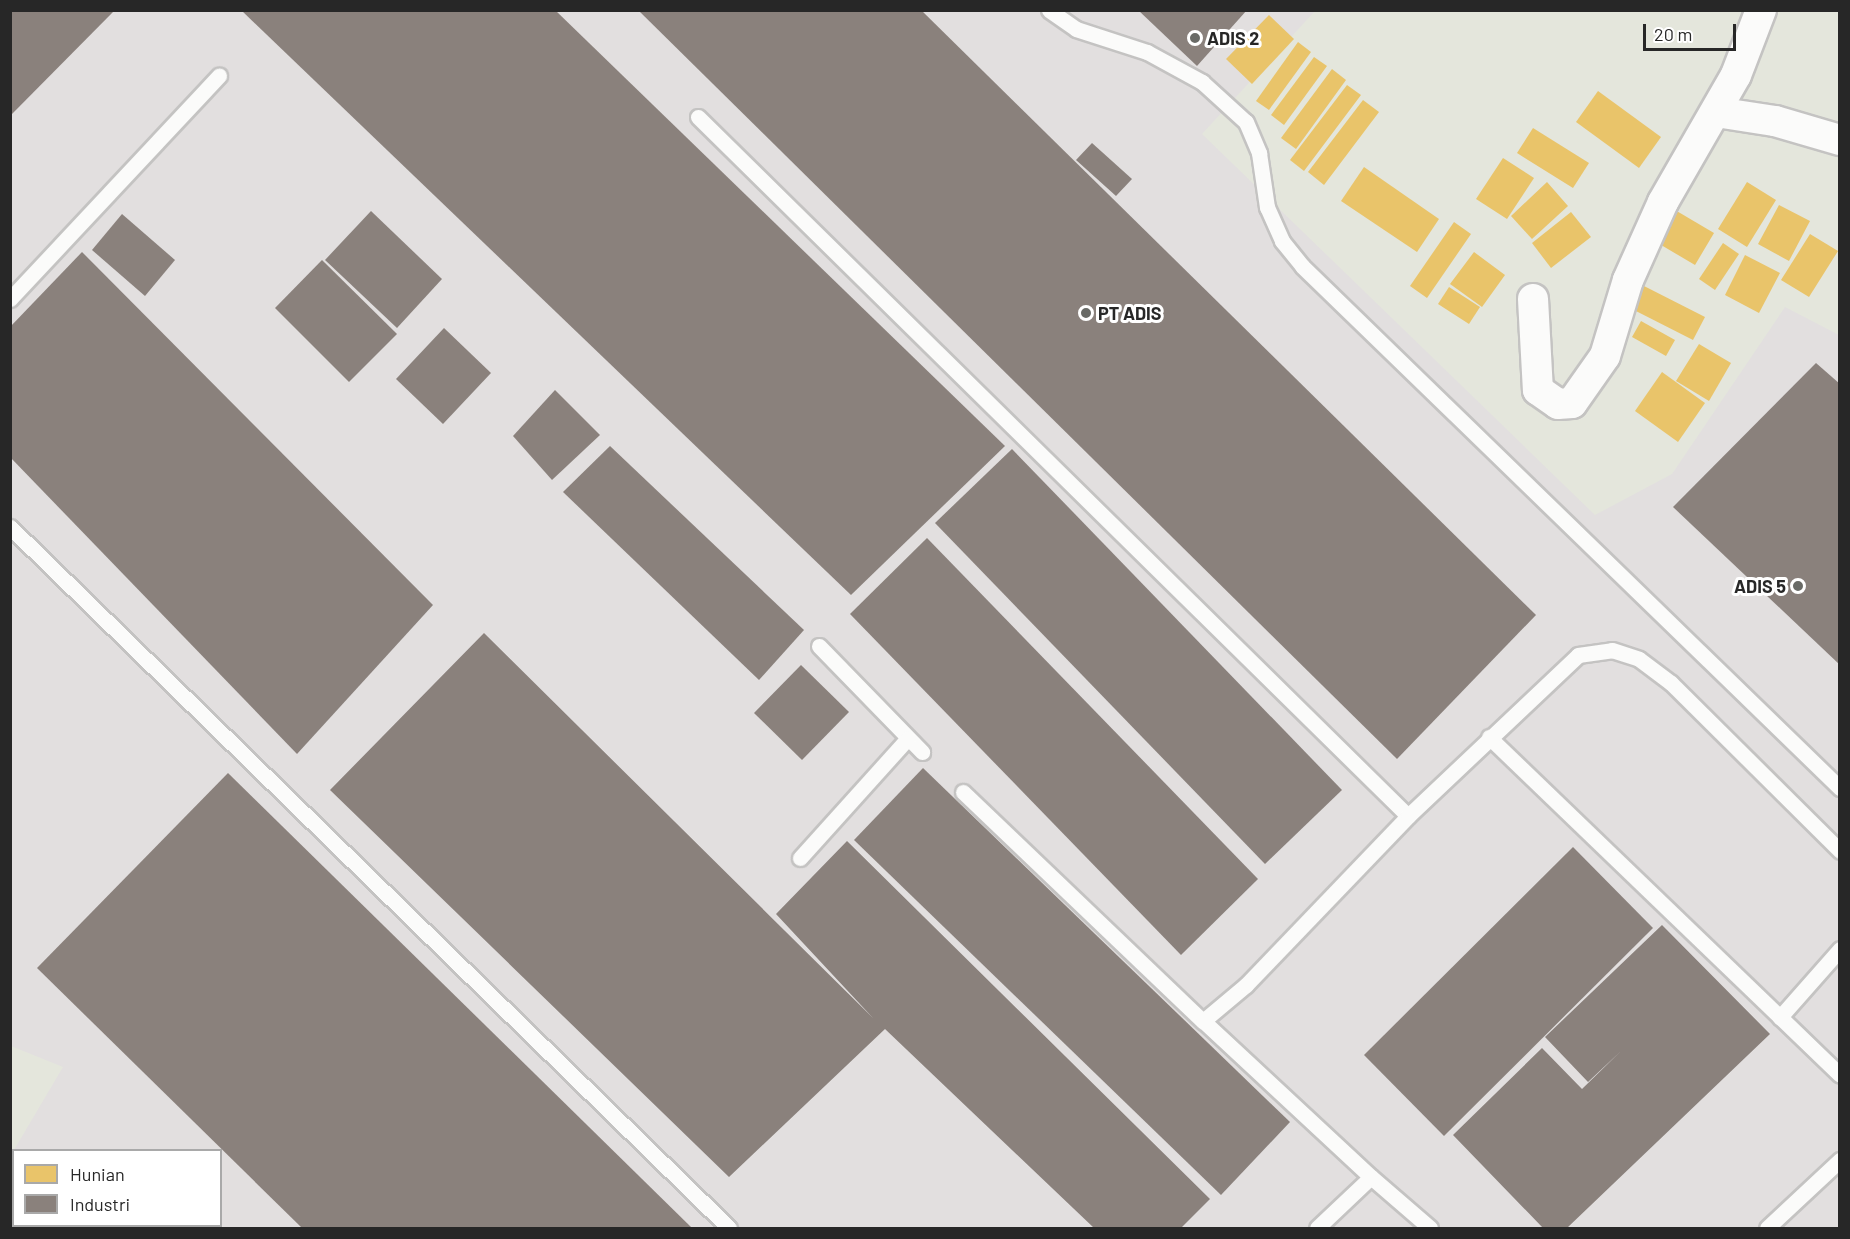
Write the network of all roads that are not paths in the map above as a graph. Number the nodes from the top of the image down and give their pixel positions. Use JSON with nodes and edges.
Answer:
{"nodes":[{"id":1,"x":1049,"y":10,"type":"edge"},
{"id":2,"x":1761,"y":10,"type":"edge"},
{"id":3,"x":219,"y":76,"type":"dead end"},
{"id":4,"x":1716,"y":112,"type":"junction"},
{"id":5,"x":698,"y":117,"type":"dead end"},
{"id":6,"x":1839,"y":140,"type":"edge"},
{"id":7,"x":10,"y":299,"type":"edge"},
{"id":8,"x":1533,"y":299,"type":"dead end"},
{"id":9,"x":10,"y":527,"type":"edge"},
{"id":10,"x":819,"y":646,"type":"dead end"},
{"id":11,"x":1489,"y":737,"type":"junction"},
{"id":12,"x":908,"y":738,"type":"junction"},
{"id":13,"x":922,"y":752,"type":"dead end"},
{"id":14,"x":1839,"y":788,"type":"edge"},
{"id":15,"x":963,"y":792,"type":"dead end"},
{"id":16,"x":1408,"y":816,"type":"junction"},
{"id":17,"x":1839,"y":851,"type":"edge"},
{"id":18,"x":800,"y":858,"type":"dead end"},
{"id":19,"x":1839,"y":949,"type":"edge"},
{"id":20,"x":1780,"y":1017,"type":"junction"},
{"id":21,"x":1203,"y":1021,"type":"junction"},
{"id":22,"x":1839,"y":1075,"type":"edge"},
{"id":23,"x":1839,"y":1160,"type":"edge"},
{"id":24,"x":1371,"y":1176,"type":"junction"},
{"id":25,"x":729,"y":1228,"type":"edge"},
{"id":26,"x":1317,"y":1228,"type":"edge"},
{"id":27,"x":1430,"y":1228,"type":"edge"},
{"id":28,"x":1767,"y":1228,"type":"edge"}],
"edges":[{"from":1,"to":14,"type":"lane"},
{"from":2,"to":4,"type":"street"},
{"from":3,"to":7,"type":"lane"},
{"from":4,"to":6,"type":"street"},
{"from":4,"to":8,"type":"street"},
{"from":5,"to":16,"type":"lane"},
{"from":9,"to":25,"type":"lane"},
{"from":10,"to":12,"type":"lane"},
{"from":11,"to":16,"type":"lane"},
{"from":11,"to":17,"type":"lane"},
{"from":11,"to":20,"type":"lane"},
{"from":12,"to":13,"type":"lane"},
{"from":12,"to":18,"type":"lane"},
{"from":15,"to":21,"type":"lane"},
{"from":16,"to":21,"type":"lane"},
{"from":19,"to":20,"type":"lane"},
{"from":20,"to":22,"type":"lane"},
{"from":21,"to":24,"type":"lane"},
{"from":23,"to":28,"type":"lane"},
{"from":24,"to":26,"type":"lane"},
{"from":24,"to":27,"type":"lane"}]}
